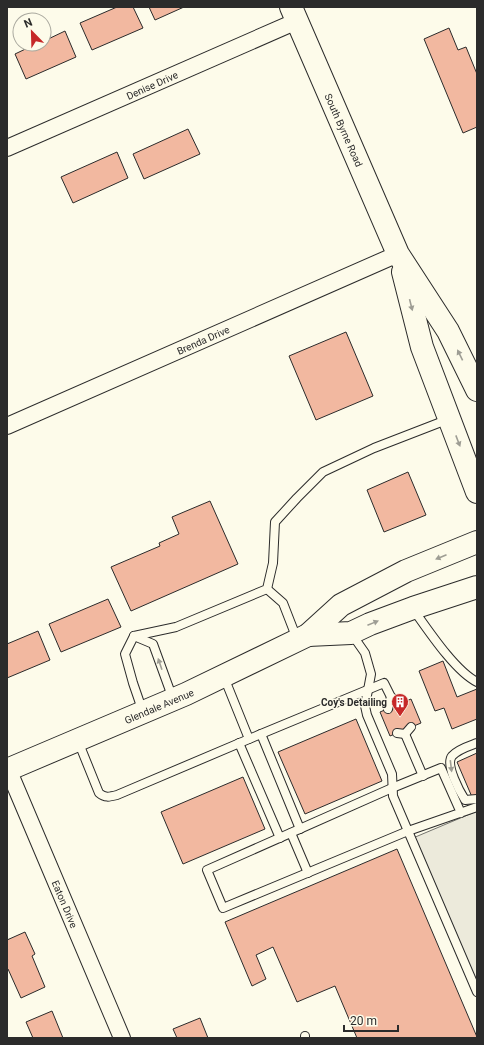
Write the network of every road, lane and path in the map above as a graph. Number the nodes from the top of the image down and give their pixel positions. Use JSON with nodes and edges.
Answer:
{"nodes":[{"id":1,"x":294,"y":14,"type":"edge"},
{"id":2,"x":7,"y":148,"type":"edge"},
{"id":3,"x":398,"y":254,"type":"junction"},
{"id":4,"x":477,"y":390,"type":"edge"},
{"id":5,"x":449,"y":419,"type":"junction"},
{"id":6,"x":7,"y":426,"type":"edge"},
{"id":7,"x":477,"y":492,"type":"edge"},
{"id":8,"x":477,"y":542,"type":"edge"},
{"id":9,"x":477,"y":587,"type":"edge"},
{"id":10,"x":267,"y":589,"type":"junction"},
{"id":11,"x":413,"y":608,"type":"junction"},
{"id":12,"x":351,"y":633,"type":"junction"},
{"id":13,"x":134,"y":636,"type":"junction"},
{"id":14,"x":303,"y":638,"type":"junction"},
{"id":15,"x":223,"y":677,"type":"junction"},
{"id":16,"x":477,"y":682,"type":"edge"},
{"id":17,"x":368,"y":690,"type":"junction"},
{"id":18,"x":391,"y":697,"type":"junction"},
{"id":19,"x":173,"y":700,"type":"junction"},
{"id":20,"x":401,"y":703,"type":"dead end"},
{"id":21,"x":388,"y":709,"type":"dead end"},
{"id":22,"x":144,"y":713,"type":"junction"},
{"id":23,"x":397,"y":733,"type":"dead end"},
{"id":24,"x":261,"y":734,"type":"junction"},
{"id":25,"x":249,"y":739,"type":"junction"},
{"id":26,"x":77,"y":740,"type":"junction"},
{"id":27,"x":239,"y":743,"type":"junction"},
{"id":28,"x":477,"y":743,"type":"edge"},
{"id":29,"x":7,"y":770,"type":"edge"},
{"id":30,"x":423,"y":776,"type":"junction"},
{"id":31,"x":392,"y":788,"type":"junction"},
{"id":32,"x":477,"y":799,"type":"edge"},
{"id":33,"x":477,"y":807,"type":"edge"},
{"id":34,"x":461,"y":813,"type":"junction"},
{"id":35,"x":300,"y":829,"type":"junction"},
{"id":36,"x":408,"y":831,"type":"junction"},
{"id":37,"x":291,"y":833,"type":"junction"},
{"id":38,"x":280,"y":838,"type":"junction"},
{"id":39,"x":308,"y":873,"type":"junction"},
{"id":40,"x":477,"y":992,"type":"edge"},
{"id":41,"x":122,"y":1038,"type":"edge"}],
"edges":[{"from":1,"to":2,"type":"street","name":"Denise Drive"},
{"from":1,"to":3,"type":"main road","name":"South Byrne Road"},
{"from":4,"to":3,"type":"main road","name":"South Byrne Road","one_way":true},
{"from":3,"to":5,"type":"main road","name":"South Byrne Road","one_way":true},
{"from":3,"to":6,"type":"street","name":"Brenda Drive"},
{"from":5,"to":7,"type":"main road","name":"South Byrne Road","one_way":true},
{"from":5,"to":10,"type":"lane"},
{"from":8,"to":14,"type":"main road","name":"Glendale Avenue","one_way":true},
{"from":9,"to":11,"type":"main road","name":"Glendale Avenue"},
{"from":10,"to":13,"type":"lane"},
{"from":10,"to":14,"type":"lane"},
{"from":12,"to":11,"type":"main road","name":"Glendale Avenue","one_way":true},
{"from":11,"to":16,"type":"lane"},
{"from":12,"to":14,"type":"main road","name":"Glendale Avenue"},
{"from":12,"to":17,"type":"lane"},
{"from":19,"to":13,"type":"lane","one_way":true},
{"from":13,"to":22,"type":"lane"},
{"from":14,"to":15,"type":"main road","name":"Glendale Avenue"},
{"from":15,"to":19,"type":"main road","name":"Glendale Avenue"},
{"from":15,"to":25,"type":"lane"},
{"from":17,"to":18,"type":"lane"},
{"from":17,"to":24,"type":"lane"},
{"from":17,"to":31,"type":"lane"},
{"from":18,"to":20,"type":"lane"},
{"from":18,"to":21,"type":"lane"},
{"from":19,"to":22,"type":"main road","name":"Glendale Avenue"},
{"from":22,"to":26,"type":"main road","name":"Glendale Avenue"},
{"from":23,"to":30,"type":"lane"},
{"from":24,"to":25,"type":"lane"},
{"from":24,"to":35,"type":"lane"},
{"from":25,"to":27,"type":"lane"},
{"from":26,"to":27,"type":"lane"},
{"from":26,"to":29,"type":"main road","name":"Glendale Avenue"},
{"from":27,"to":38,"type":"lane"},
{"from":28,"to":32,"type":"lane","one_way":true},
{"from":29,"to":41,"type":"street","name":"Eaton Drive"},
{"from":30,"to":31,"type":"lane"},
{"from":30,"to":34,"type":"lane"},
{"from":31,"to":35,"type":"lane"},
{"from":31,"to":36,"type":"lane"},
{"from":33,"to":34,"type":"lane"},
{"from":34,"to":36,"type":"lane"},
{"from":35,"to":37,"type":"lane"},
{"from":36,"to":39,"type":"lane"},
{"from":36,"to":40,"type":"lane"},
{"from":37,"to":38,"type":"lane"},
{"from":37,"to":39,"type":"lane"},
{"from":38,"to":39,"type":"lane"}]}
